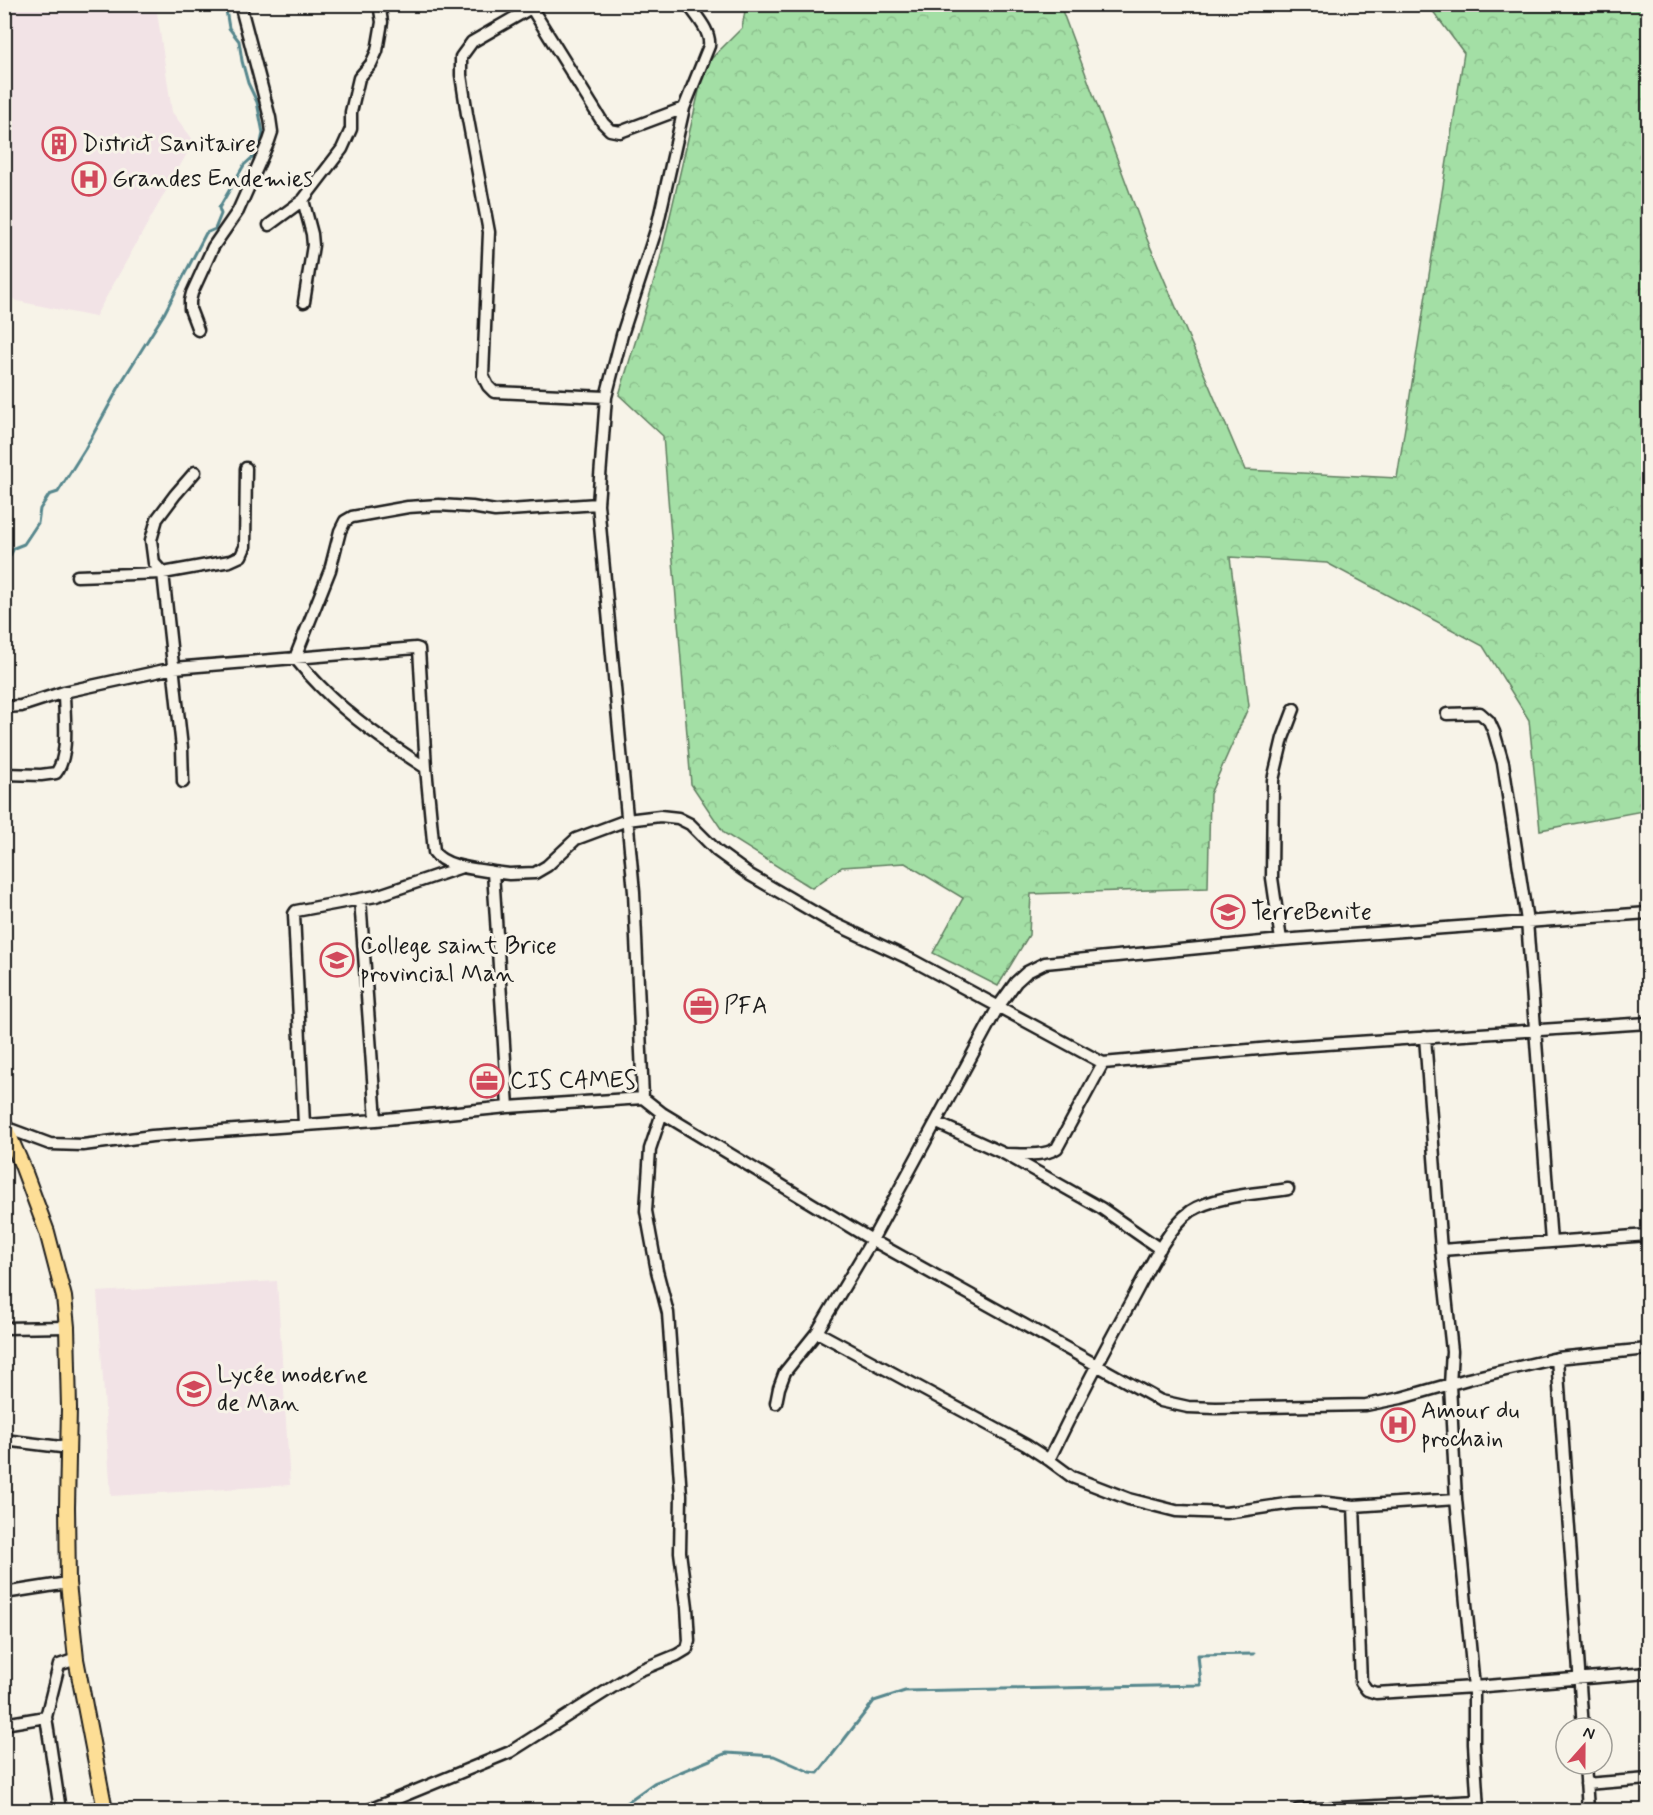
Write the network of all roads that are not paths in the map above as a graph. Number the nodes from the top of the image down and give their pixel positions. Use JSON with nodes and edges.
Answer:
{"nodes":[{"id":1,"x":240,"y":4,"type":"edge"},
{"id":2,"x":379,"y":4,"type":"edge"},
{"id":3,"x":688,"y":4,"type":"edge"},
{"id":4,"x":530,"y":6,"type":"edge"},
{"id":5,"x":684,"y":108,"type":"junction"},
{"id":6,"x":303,"y":200,"type":"junction"},
{"id":7,"x":269,"y":225,"type":"dead end"},
{"id":8,"x":304,"y":302,"type":"dead end"},
{"id":9,"x":198,"y":330,"type":"dead end"},
{"id":10,"x":606,"y":398,"type":"junction"},
{"id":11,"x":246,"y":468,"type":"dead end"},
{"id":12,"x":195,"y":472,"type":"dead end"},
{"id":13,"x":598,"y":504,"type":"junction"},
{"id":14,"x":163,"y":573,"type":"junction"},
{"id":15,"x":77,"y":576,"type":"dead end"},
{"id":16,"x":295,"y":658,"type":"junction"},
{"id":17,"x":174,"y":668,"type":"junction"},
{"id":18,"x":64,"y":692,"type":"junction"},
{"id":19,"x":4,"y":707,"type":"edge"},
{"id":20,"x":1294,"y":709,"type":"dead end"},
{"id":21,"x":1447,"y":714,"type":"dead end"},
{"id":22,"x":426,"y":768,"type":"junction"},
{"id":23,"x":4,"y":774,"type":"edge"},
{"id":24,"x":183,"y":782,"type":"dead end"},
{"id":25,"x":627,"y":819,"type":"junction"},
{"id":26,"x":462,"y":867,"type":"junction"},
{"id":27,"x":493,"y":872,"type":"junction"},
{"id":28,"x":360,"y":899,"type":"junction"},
{"id":29,"x":1648,"y":913,"type":"edge"},
{"id":30,"x":1527,"y":921,"type":"junction"},
{"id":31,"x":1281,"y":940,"type":"junction"},
{"id":32,"x":998,"y":1007,"type":"junction"},
{"id":33,"x":1648,"y":1023,"type":"edge"},
{"id":34,"x":1535,"y":1031,"type":"junction"},
{"id":35,"x":1425,"y":1037,"type":"junction"},
{"id":36,"x":1103,"y":1063,"type":"junction"},
{"id":37,"x":644,"y":1098,"type":"junction"},
{"id":38,"x":508,"y":1107,"type":"junction"},
{"id":39,"x":662,"y":1113,"type":"junction"},
{"id":40,"x":376,"y":1120,"type":"junction"},
{"id":41,"x":937,"y":1123,"type":"junction"},
{"id":42,"x":304,"y":1124,"type":"junction"},
{"id":43,"x":6,"y":1126,"type":"edge"},
{"id":44,"x":1005,"y":1154,"type":"junction"},
{"id":45,"x":1288,"y":1189,"type":"dead end"},
{"id":46,"x":1648,"y":1235,"type":"edge"},
{"id":47,"x":872,"y":1240,"type":"junction"},
{"id":48,"x":1551,"y":1242,"type":"junction"},
{"id":49,"x":1160,"y":1249,"type":"junction"},
{"id":50,"x":1441,"y":1250,"type":"junction"},
{"id":51,"x":67,"y":1327,"type":"junction"},
{"id":52,"x":4,"y":1328,"type":"edge"},
{"id":53,"x":817,"y":1332,"type":"junction"},
{"id":54,"x":1648,"y":1349,"type":"edge"},
{"id":55,"x":1557,"y":1358,"type":"junction"},
{"id":56,"x":1096,"y":1366,"type":"junction"},
{"id":57,"x":1450,"y":1385,"type":"junction"},
{"id":58,"x":776,"y":1403,"type":"dead end"},
{"id":59,"x":4,"y":1440,"type":"edge"},
{"id":60,"x":69,"y":1449,"type":"junction"},
{"id":61,"x":1049,"y":1460,"type":"junction"},
{"id":62,"x":1456,"y":1499,"type":"junction"},
{"id":63,"x":1354,"y":1506,"type":"junction"},
{"id":64,"x":68,"y":1583,"type":"junction"},
{"id":65,"x":4,"y":1593,"type":"edge"},
{"id":66,"x":76,"y":1659,"type":"junction"},
{"id":67,"x":1648,"y":1673,"type":"edge"},
{"id":68,"x":1580,"y":1679,"type":"junction"},
{"id":69,"x":1474,"y":1687,"type":"junction"},
{"id":70,"x":1582,"y":1716,"type":"edge"},
{"id":71,"x":46,"y":1717,"type":"junction"},
{"id":72,"x":4,"y":1724,"type":"edge"},
{"id":73,"x":1586,"y":1776,"type":"edge"},
{"id":74,"x":1648,"y":1779,"type":"edge"},
{"id":75,"x":1586,"y":1784,"type":"junction"},
{"id":76,"x":1477,"y":1806,"type":"edge"},
{"id":77,"x":105,"y":1808,"type":"edge"},
{"id":78,"x":60,"y":1810,"type":"edge"},
{"id":79,"x":85,"y":1810,"type":"edge"},
{"id":80,"x":369,"y":1810,"type":"edge"},
{"id":81,"x":1298,"y":1810,"type":"edge"},
{"id":82,"x":1588,"y":1810,"type":"edge"}],
"edges":[{"from":1,"to":9,"type":"street"},
{"from":2,"to":6,"type":"street"},
{"from":3,"to":5,"type":"street"},
{"from":4,"to":5,"type":"street"},
{"from":4,"to":10,"type":"street"},
{"from":5,"to":10,"type":"street"},
{"from":6,"to":7,"type":"street"},
{"from":6,"to":8,"type":"street"},
{"from":10,"to":13,"type":"street"},
{"from":11,"to":14,"type":"street"},
{"from":12,"to":14,"type":"street"},
{"from":13,"to":16,"type":"street"},
{"from":13,"to":25,"type":"street"},
{"from":14,"to":15,"type":"street"},
{"from":14,"to":17,"type":"street"},
{"from":16,"to":17,"type":"street"},
{"from":16,"to":22,"type":"street"},
{"from":16,"to":22,"type":"street"},
{"from":17,"to":18,"type":"street"},
{"from":17,"to":24,"type":"street"},
{"from":18,"to":19,"type":"street"},
{"from":18,"to":23,"type":"street"},
{"from":20,"to":31,"type":"street"},
{"from":21,"to":30,"type":"street"},
{"from":22,"to":26,"type":"street"},
{"from":25,"to":27,"type":"street"},
{"from":25,"to":32,"type":"street"},
{"from":25,"to":37,"type":"street"},
{"from":26,"to":27,"type":"street"},
{"from":26,"to":28,"type":"street"},
{"from":27,"to":38,"type":"street"},
{"from":28,"to":40,"type":"street"},
{"from":28,"to":42,"type":"street"},
{"from":29,"to":30,"type":"street"},
{"from":30,"to":31,"type":"street"},
{"from":30,"to":34,"type":"street"},
{"from":31,"to":32,"type":"street"},
{"from":32,"to":36,"type":"street"},
{"from":32,"to":41,"type":"street"},
{"from":33,"to":34,"type":"street"},
{"from":34,"to":35,"type":"street"},
{"from":34,"to":48,"type":"street"},
{"from":35,"to":36,"type":"street"},
{"from":35,"to":50,"type":"street"},
{"from":36,"to":44,"type":"street"},
{"from":37,"to":38,"type":"street"},
{"from":37,"to":39,"type":"street"},
{"from":38,"to":40,"type":"street"},
{"from":39,"to":47,"type":"street"},
{"from":39,"to":80,"type":"street"},
{"from":40,"to":42,"type":"street"},
{"from":41,"to":44,"type":"street"},
{"from":41,"to":47,"type":"street"},
{"from":42,"to":43,"type":"street"},
{"from":43,"to":51,"type":"main road"},
{"from":44,"to":49,"type":"street"},
{"from":45,"to":49,"type":"street"},
{"from":46,"to":48,"type":"street"},
{"from":47,"to":53,"type":"street"},
{"from":47,"to":56,"type":"street"},
{"from":48,"to":50,"type":"street"},
{"from":49,"to":56,"type":"street"},
{"from":50,"to":57,"type":"street"},
{"from":51,"to":52,"type":"street"},
{"from":51,"to":60,"type":"main road"},
{"from":53,"to":58,"type":"street"},
{"from":53,"to":61,"type":"street"},
{"from":54,"to":55,"type":"street"},
{"from":55,"to":57,"type":"street"},
{"from":55,"to":68,"type":"street"},
{"from":56,"to":57,"type":"street"},
{"from":56,"to":61,"type":"street"},
{"from":57,"to":62,"type":"street"},
{"from":59,"to":60,"type":"street"},
{"from":60,"to":64,"type":"main road"},
{"from":61,"to":63,"type":"street"},
{"from":62,"to":63,"type":"street"},
{"from":62,"to":69,"type":"street"},
{"from":63,"to":69,"type":"street"},
{"from":64,"to":65,"type":"street"},
{"from":64,"to":66,"type":"main road"},
{"from":66,"to":71,"type":"street"},
{"from":66,"to":77,"type":"main road"},
{"from":67,"to":68,"type":"street"},
{"from":68,"to":69,"type":"street"},
{"from":68,"to":70,"type":"street"},
{"from":69,"to":76,"type":"street"},
{"from":71,"to":72,"type":"street"},
{"from":71,"to":78,"type":"street"},
{"from":73,"to":75,"type":"street"},
{"from":74,"to":75,"type":"street"},
{"from":75,"to":82,"type":"street"},
{"from":76,"to":81,"type":"street"},
{"from":77,"to":79,"type":"street"}]}
